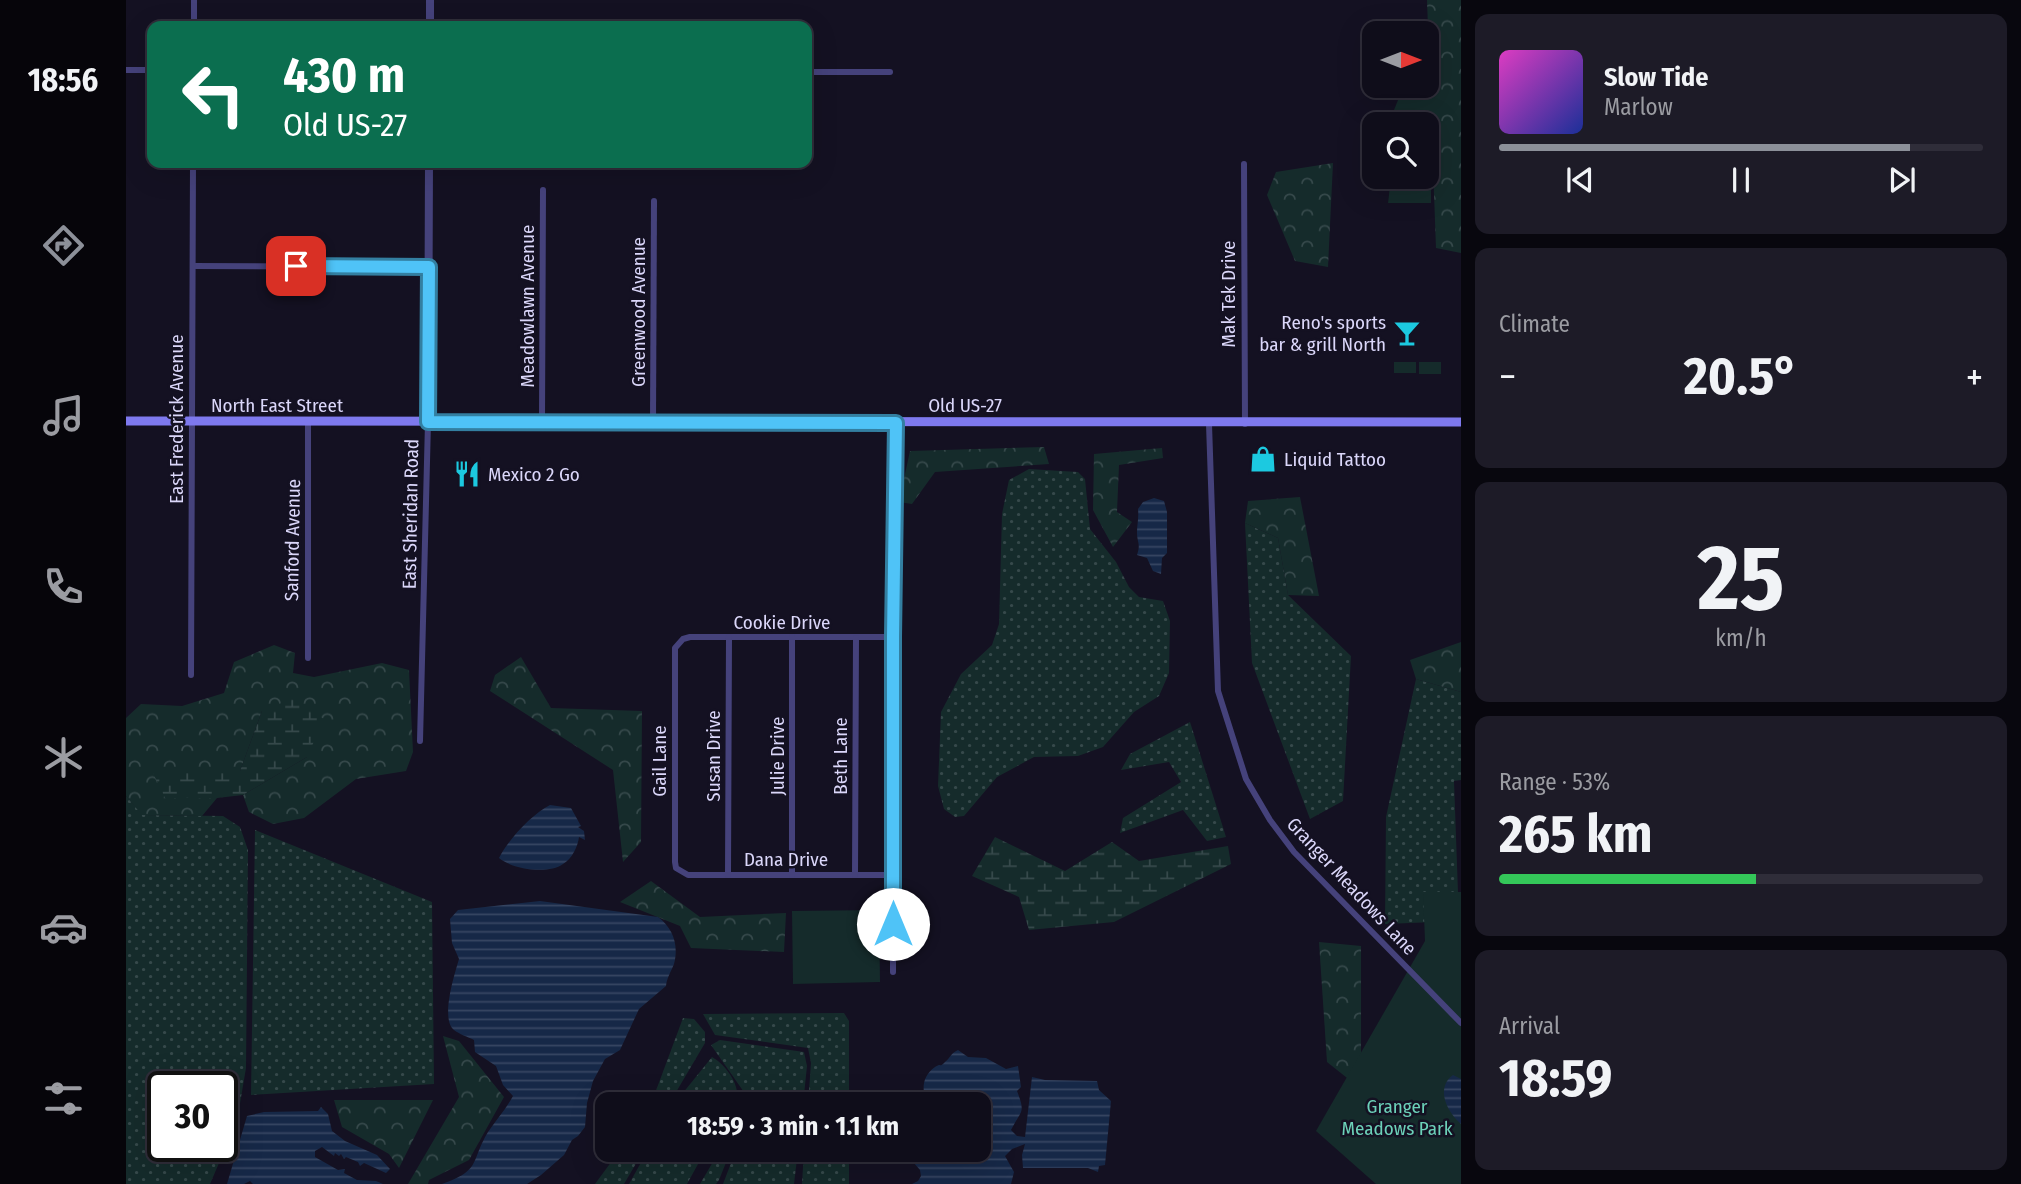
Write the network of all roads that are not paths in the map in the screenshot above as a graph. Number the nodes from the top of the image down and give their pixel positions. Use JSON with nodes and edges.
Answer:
{"nodes":[{"id":1,"x":194,"y":0,"type":"edge"},
{"id":2,"x":430,"y":0,"type":"edge"},
{"id":3,"x":194,"y":21,"type":"edge"},
{"id":4,"x":430,"y":21,"type":"edge"},
{"id":5,"x":126,"y":70,"type":"edge"},
{"id":6,"x":147,"y":70,"type":"edge"},
{"id":7,"x":812,"y":72,"type":"edge"},
{"id":8,"x":890,"y":72,"type":"dead end"},
{"id":9,"x":1244,"y":164,"type":"dead end"},
{"id":10,"x":193,"y":168,"type":"edge"},
{"id":11,"x":429,"y":168,"type":"edge"},
{"id":12,"x":543,"y":190,"type":"dead end"},
{"id":13,"x":654,"y":201,"type":"dead end"},
{"id":14,"x":193,"y":266,"type":"junction"},
{"id":15,"x":429,"y":267,"type":"junction"},
{"id":16,"x":126,"y":421,"type":"edge"},
{"id":17,"x":192,"y":422,"type":"junction"},
{"id":18,"x":428,"y":422,"type":"junction"},
{"id":19,"x":1461,"y":422,"type":"edge"},
{"id":20,"x":308,"y":423,"type":"junction"},
{"id":21,"x":542,"y":423,"type":"junction"},
{"id":22,"x":653,"y":423,"type":"junction"},
{"id":23,"x":896,"y":423,"type":"junction"},
{"id":24,"x":1209,"y":424,"type":"junction"},
{"id":25,"x":1245,"y":424,"type":"junction"},
{"id":26,"x":729,"y":637,"type":"junction"},
{"id":27,"x":792,"y":637,"type":"junction"},
{"id":28,"x":893,"y":637,"type":"junction"},
{"id":29,"x":856,"y":638,"type":"junction"},
{"id":30,"x":675,"y":648,"type":"joint"},
{"id":31,"x":308,"y":658,"type":"dead end"},
{"id":32,"x":191,"y":675,"type":"dead end"},
{"id":33,"x":420,"y":741,"type":"dead end"},
{"id":34,"x":679,"y":871,"type":"joint"},
{"id":35,"x":728,"y":875,"type":"junction"},
{"id":36,"x":792,"y":875,"type":"junction"},
{"id":37,"x":855,"y":875,"type":"junction"},
{"id":38,"x":893,"y":875,"type":"junction"},
{"id":39,"x":893,"y":972,"type":"dead end"},
{"id":40,"x":1461,"y":1023,"type":"edge"}],
"edges":[{"from":1,"to":3,"type":"street"},
{"from":2,"to":4,"type":"street"},
{"from":5,"to":6,"type":"street"},
{"from":7,"to":8,"type":"street"},
{"from":9,"to":25,"type":"street","name":"Mak Tek Drive"},
{"from":10,"to":14,"type":"street","name":"East Frederick Avenue"},
{"from":11,"to":15,"type":"street","name":"East Sheridan Road"},
{"from":12,"to":21,"type":"street","name":"Meadowlawn Avenue"},
{"from":13,"to":22,"type":"street","name":"Greenwood Avenue"},
{"from":14,"to":15,"type":"street"},
{"from":14,"to":17,"type":"street","name":"East Frederick Avenue"},
{"from":15,"to":18,"type":"street","name":"East Sheridan Road"},
{"from":16,"to":17,"type":"main road","name":"North East Street"},
{"from":17,"to":20,"type":"main road","name":"North East Street"},
{"from":17,"to":32,"type":"street","name":"East Frederick Avenue"},
{"from":18,"to":20,"type":"main road","name":"North East Street"},
{"from":18,"to":21,"type":"main road","name":"Old US-27"},
{"from":18,"to":33,"type":"street","name":"East Sheridan Road"},
{"from":19,"to":25,"type":"main road","name":"Old US-27"},
{"from":20,"to":31,"type":"street","name":"Sanford Avenue"},
{"from":21,"to":22,"type":"main road","name":"Old US-27"},
{"from":22,"to":23,"type":"main road","name":"Old US-27"},
{"from":23,"to":24,"type":"main road","name":"Old US-27"},
{"from":23,"to":28,"type":"street"},
{"from":24,"to":25,"type":"main road","name":"Old US-27"},
{"from":24,"to":40,"type":"street","name":"Granger Meadows Lane"},
{"from":26,"to":27,"type":"street","name":"Cookie Drive"},
{"from":26,"to":30,"type":"street","name":"Cookie Drive"},
{"from":26,"to":35,"type":"street","name":"Susan Drive"},
{"from":27,"to":29,"type":"street","name":"Cookie Drive"},
{"from":27,"to":36,"type":"street","name":"Julie Drive"},
{"from":28,"to":29,"type":"street","name":"Cookie Drive"},
{"from":28,"to":38,"type":"street"},
{"from":29,"to":37,"type":"street","name":"Beth Lane"},
{"from":30,"to":34,"type":"street","name":"Gail Lane"},
{"from":34,"to":35,"type":"street","name":"Dana Drive"},
{"from":35,"to":36,"type":"street","name":"Dana Drive"},
{"from":36,"to":37,"type":"street","name":"Dana Drive"},
{"from":37,"to":38,"type":"street","name":"Dana Drive"},
{"from":38,"to":39,"type":"street"}]}
